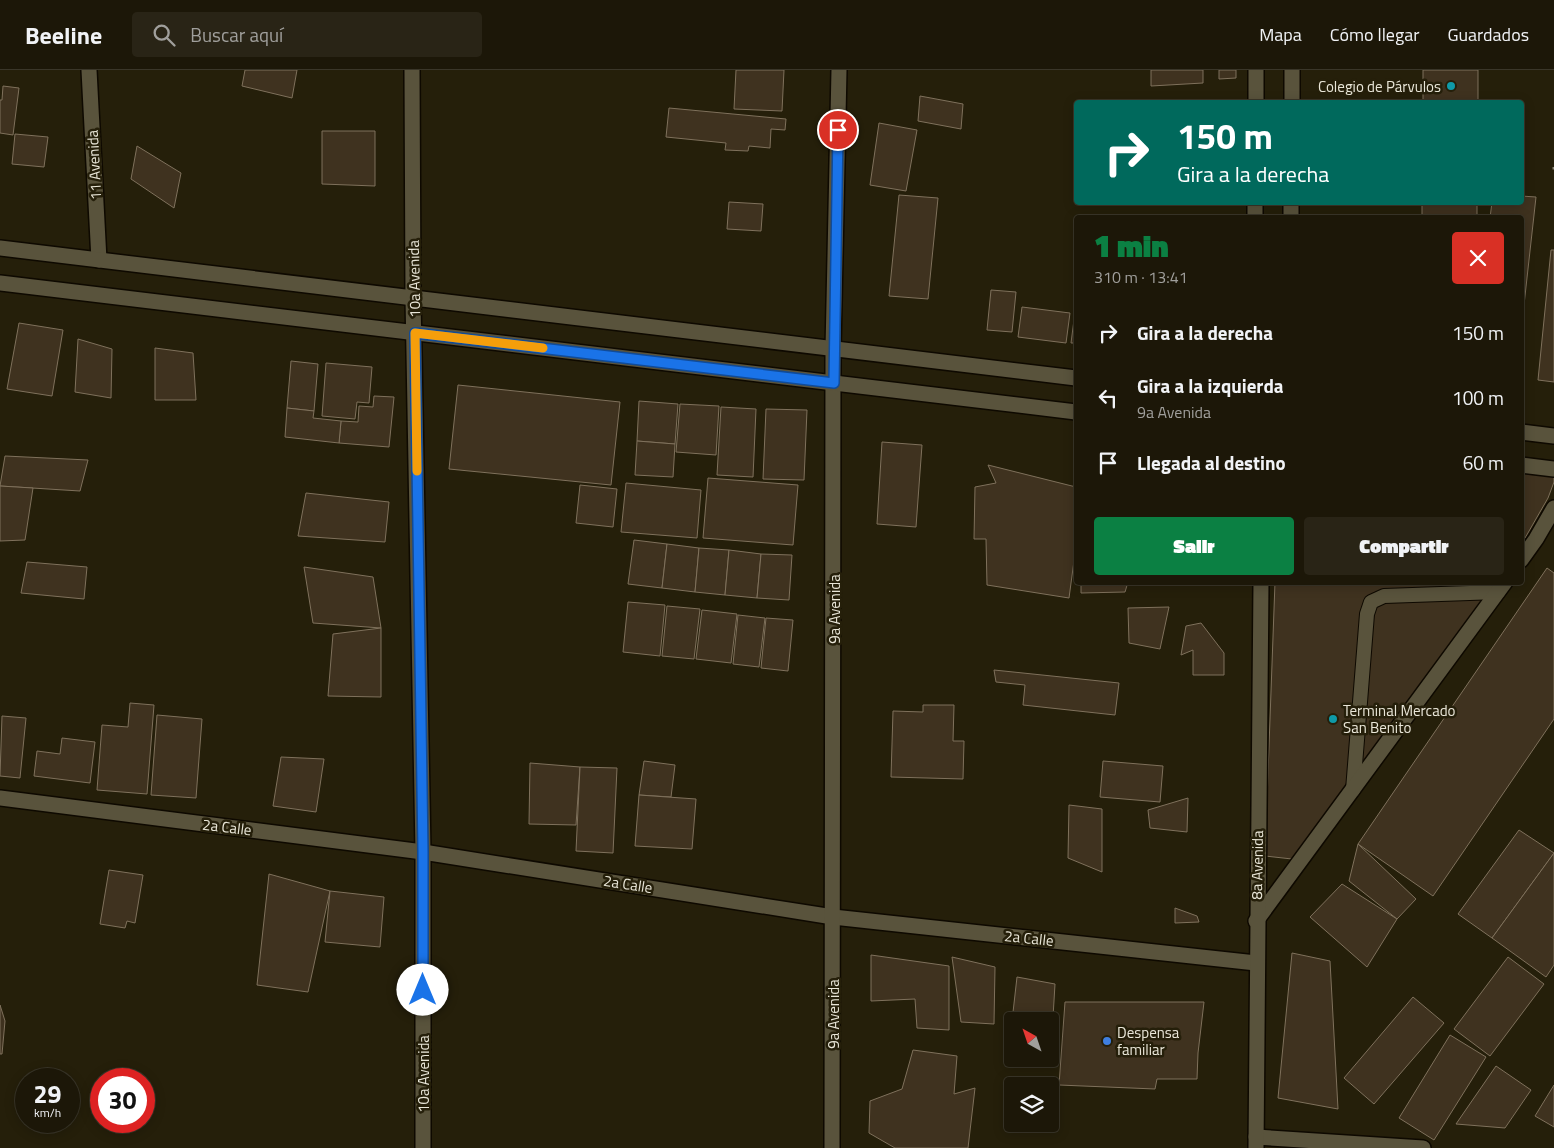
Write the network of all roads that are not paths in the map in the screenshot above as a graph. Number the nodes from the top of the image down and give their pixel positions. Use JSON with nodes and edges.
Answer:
{"nodes":[{"id":1,"x":89,"y":70,"type":"edge"},
{"id":2,"x":412,"y":70,"type":"edge"},
{"id":3,"x":839,"y":70,"type":"edge"},
{"id":4,"x":1256,"y":70,"type":"edge"},
{"id":5,"x":1292,"y":70,"type":"edge"},
{"id":6,"x":1256,"y":100,"type":"edge"},
{"id":7,"x":1292,"y":100,"type":"edge"},
{"id":8,"x":0,"y":248,"type":"edge"},
{"id":9,"x":99,"y":260,"type":"junction"},
{"id":10,"x":0,"y":283,"type":"edge"},
{"id":11,"x":414,"y":298,"type":"junction"},
{"id":12,"x":415,"y":333,"type":"junction"},
{"id":13,"x":833,"y":349,"type":"junction"},
{"id":14,"x":1074,"y":378,"type":"edge"},
{"id":15,"x":834,"y":383,"type":"junction"},
{"id":16,"x":1074,"y":412,"type":"edge"},
{"id":17,"x":1524,"y":432,"type":"edge"},
{"id":18,"x":1554,"y":436,"type":"edge"},
{"id":19,"x":1524,"y":465,"type":"edge"},
{"id":20,"x":1554,"y":469,"type":"edge"},
{"id":21,"x":1554,"y":508,"type":"edge"},
{"id":22,"x":1524,"y":556,"type":"edge"},
{"id":23,"x":1261,"y":585,"type":"edge"},
{"id":24,"x":1501,"y":587,"type":"edge"},
{"id":25,"x":1353,"y":790,"type":"junction"},
{"id":26,"x":0,"y":798,"type":"edge"},
{"id":27,"x":423,"y":852,"type":"junction"},
{"id":28,"x":833,"y":917,"type":"junction"},
{"id":29,"x":1256,"y":921,"type":"junction"},
{"id":30,"x":1256,"y":963,"type":"junction"},
{"id":31,"x":1256,"y":1143,"type":"edge"},
{"id":32,"x":423,"y":1148,"type":"edge"},
{"id":33,"x":832,"y":1148,"type":"edge"},
{"id":34,"x":1423,"y":1148,"type":"edge"}],
"edges":[{"from":1,"to":9,"type":"street","name":"11 Avenida"},
{"from":2,"to":11,"type":"street","name":"10a Avenida"},
{"from":3,"to":13,"type":"street","name":"9a Avenida"},
{"from":4,"to":6,"type":"street"},
{"from":5,"to":7,"type":"street"},
{"from":8,"to":9,"type":"street"},
{"from":9,"to":11,"type":"street"},
{"from":10,"to":12,"type":"street"},
{"from":11,"to":12,"type":"street","name":"10a Avenida"},
{"from":11,"to":13,"type":"street"},
{"from":12,"to":15,"type":"street"},
{"from":12,"to":27,"type":"street","name":"10a Avenida"},
{"from":13,"to":14,"type":"street"},
{"from":13,"to":15,"type":"street","name":"9a Avenida"},
{"from":15,"to":16,"type":"street"},
{"from":15,"to":28,"type":"street","name":"9a Avenida"},
{"from":17,"to":18,"type":"street"},
{"from":19,"to":20,"type":"street"},
{"from":21,"to":22,"type":"street"},
{"from":23,"to":29,"type":"street","name":"8a Avenida"},
{"from":24,"to":25,"type":"street"},
{"from":24,"to":25,"type":"lane"},
{"from":25,"to":29,"type":"street"},
{"from":26,"to":27,"type":"street","name":"2a Calle"},
{"from":27,"to":28,"type":"street","name":"2a Calle"},
{"from":27,"to":32,"type":"street","name":"10a Avenida"},
{"from":28,"to":30,"type":"street","name":"2a Calle"},
{"from":28,"to":33,"type":"street","name":"9a Avenida"},
{"from":29,"to":30,"type":"street","name":"8a Avenida"},
{"from":30,"to":31,"type":"street","name":"8a Avenida"},
{"from":31,"to":34,"type":"street"}]}
